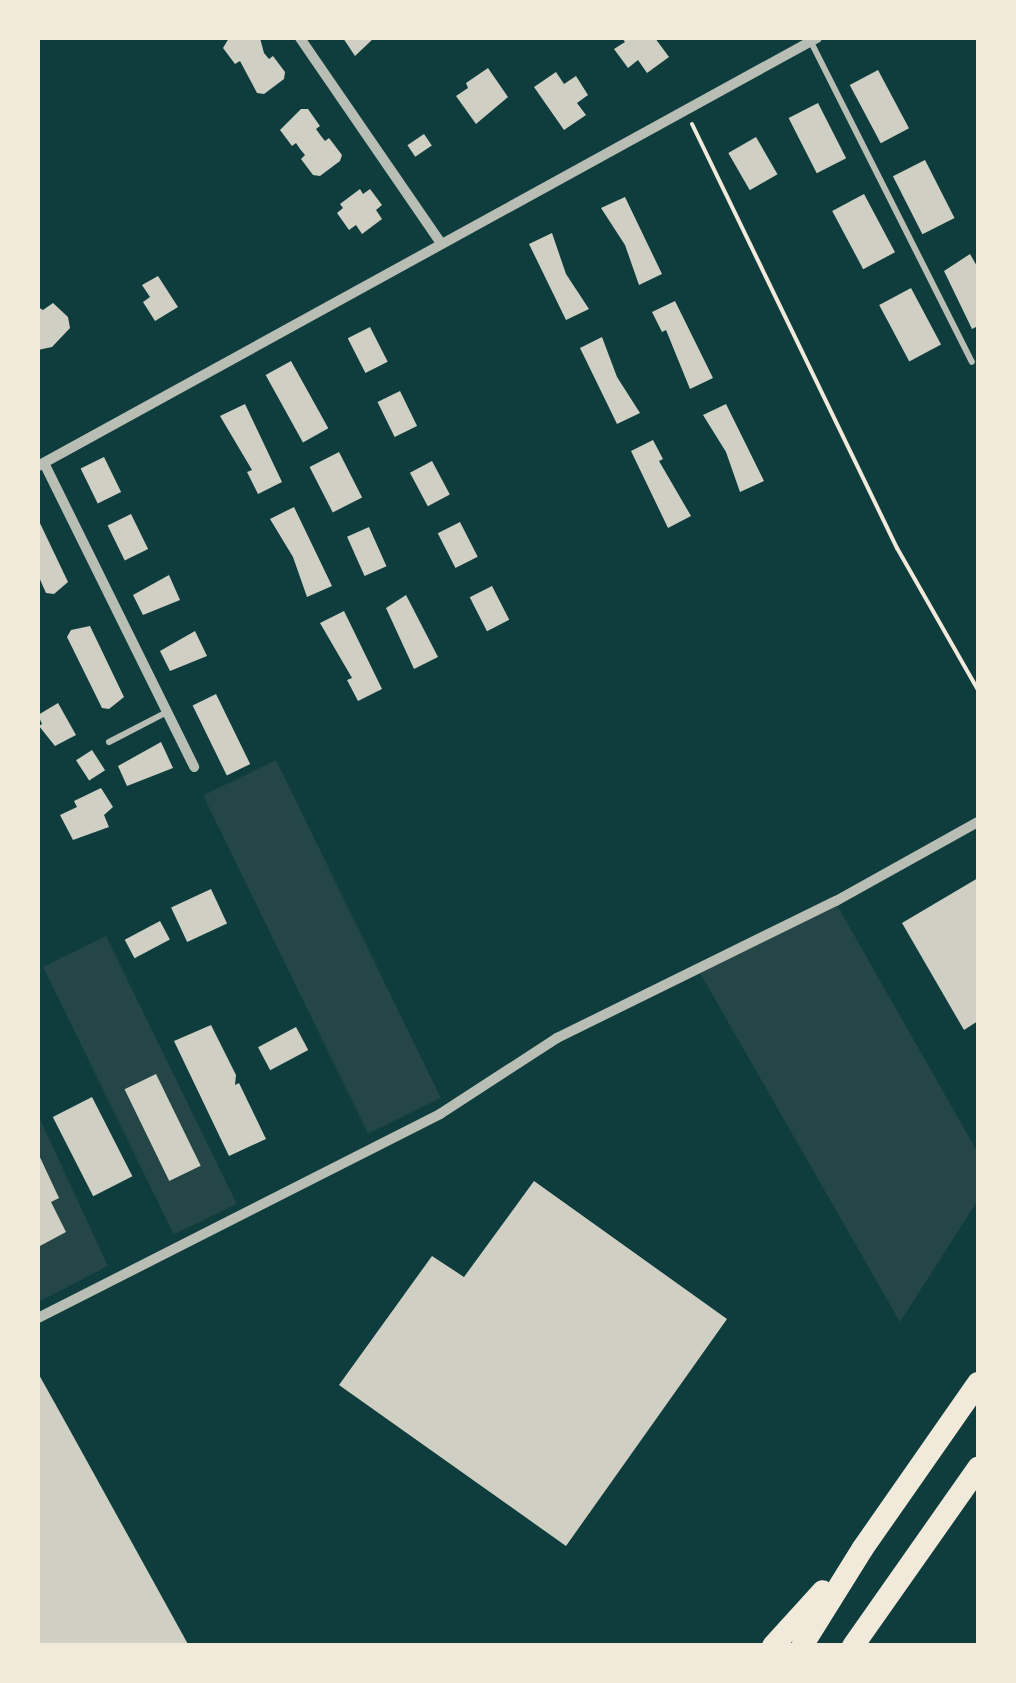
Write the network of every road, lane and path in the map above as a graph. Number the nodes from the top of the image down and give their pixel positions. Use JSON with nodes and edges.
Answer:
{"nodes":[{"id":1,"x":300,"y":38,"type":"edge"},
{"id":2,"x":814,"y":39,"type":"edge"},
{"id":3,"x":685,"y":110,"type":"junction"},
{"id":4,"x":440,"y":242,"type":"junction"},
{"id":5,"x":972,"y":362,"type":"dead end"},
{"id":6,"x":41,"y":464,"type":"edge"},
{"id":7,"x":978,"y":690,"type":"edge"},
{"id":8,"x":167,"y":712,"type":"junction"},
{"id":9,"x":109,"y":742,"type":"dead end"},
{"id":10,"x":194,"y":767,"type":"dead end"},
{"id":11,"x":978,"y":822,"type":"edge"},
{"id":12,"x":38,"y":1318,"type":"edge"},
{"id":13,"x":978,"y":1383,"type":"edge"},
{"id":14,"x":978,"y":1468,"type":"edge"},
{"id":15,"x":862,"y":1548,"type":"junction"},
{"id":16,"x":894,"y":1585,"type":"junction"},
{"id":17,"x":773,"y":1646,"type":"edge"},
{"id":18,"x":802,"y":1646,"type":"edge"},
{"id":19,"x":853,"y":1646,"type":"edge"},
{"id":20,"x":861,"y":1646,"type":"edge"}],
"edges":[{"from":1,"to":4,"type":"street"},
{"from":2,"to":3,"type":"street"},
{"from":2,"to":5,"type":"lane"},
{"from":3,"to":4,"type":"street"},
{"from":3,"to":7,"type":"path"},
{"from":4,"to":6,"type":"street"},
{"from":6,"to":8,"type":"street"},
{"from":8,"to":9,"type":"lane"},
{"from":8,"to":10,"type":"street"},
{"from":11,"to":12,"type":"street"},
{"from":13,"to":15,"type":"highway"},
{"from":14,"to":16,"type":"highway"},
{"from":15,"to":17,"type":"highway"},
{"from":15,"to":18,"type":"highway"},
{"from":16,"to":19,"type":"highway"},
{"from":16,"to":20,"type":"highway"}]}
